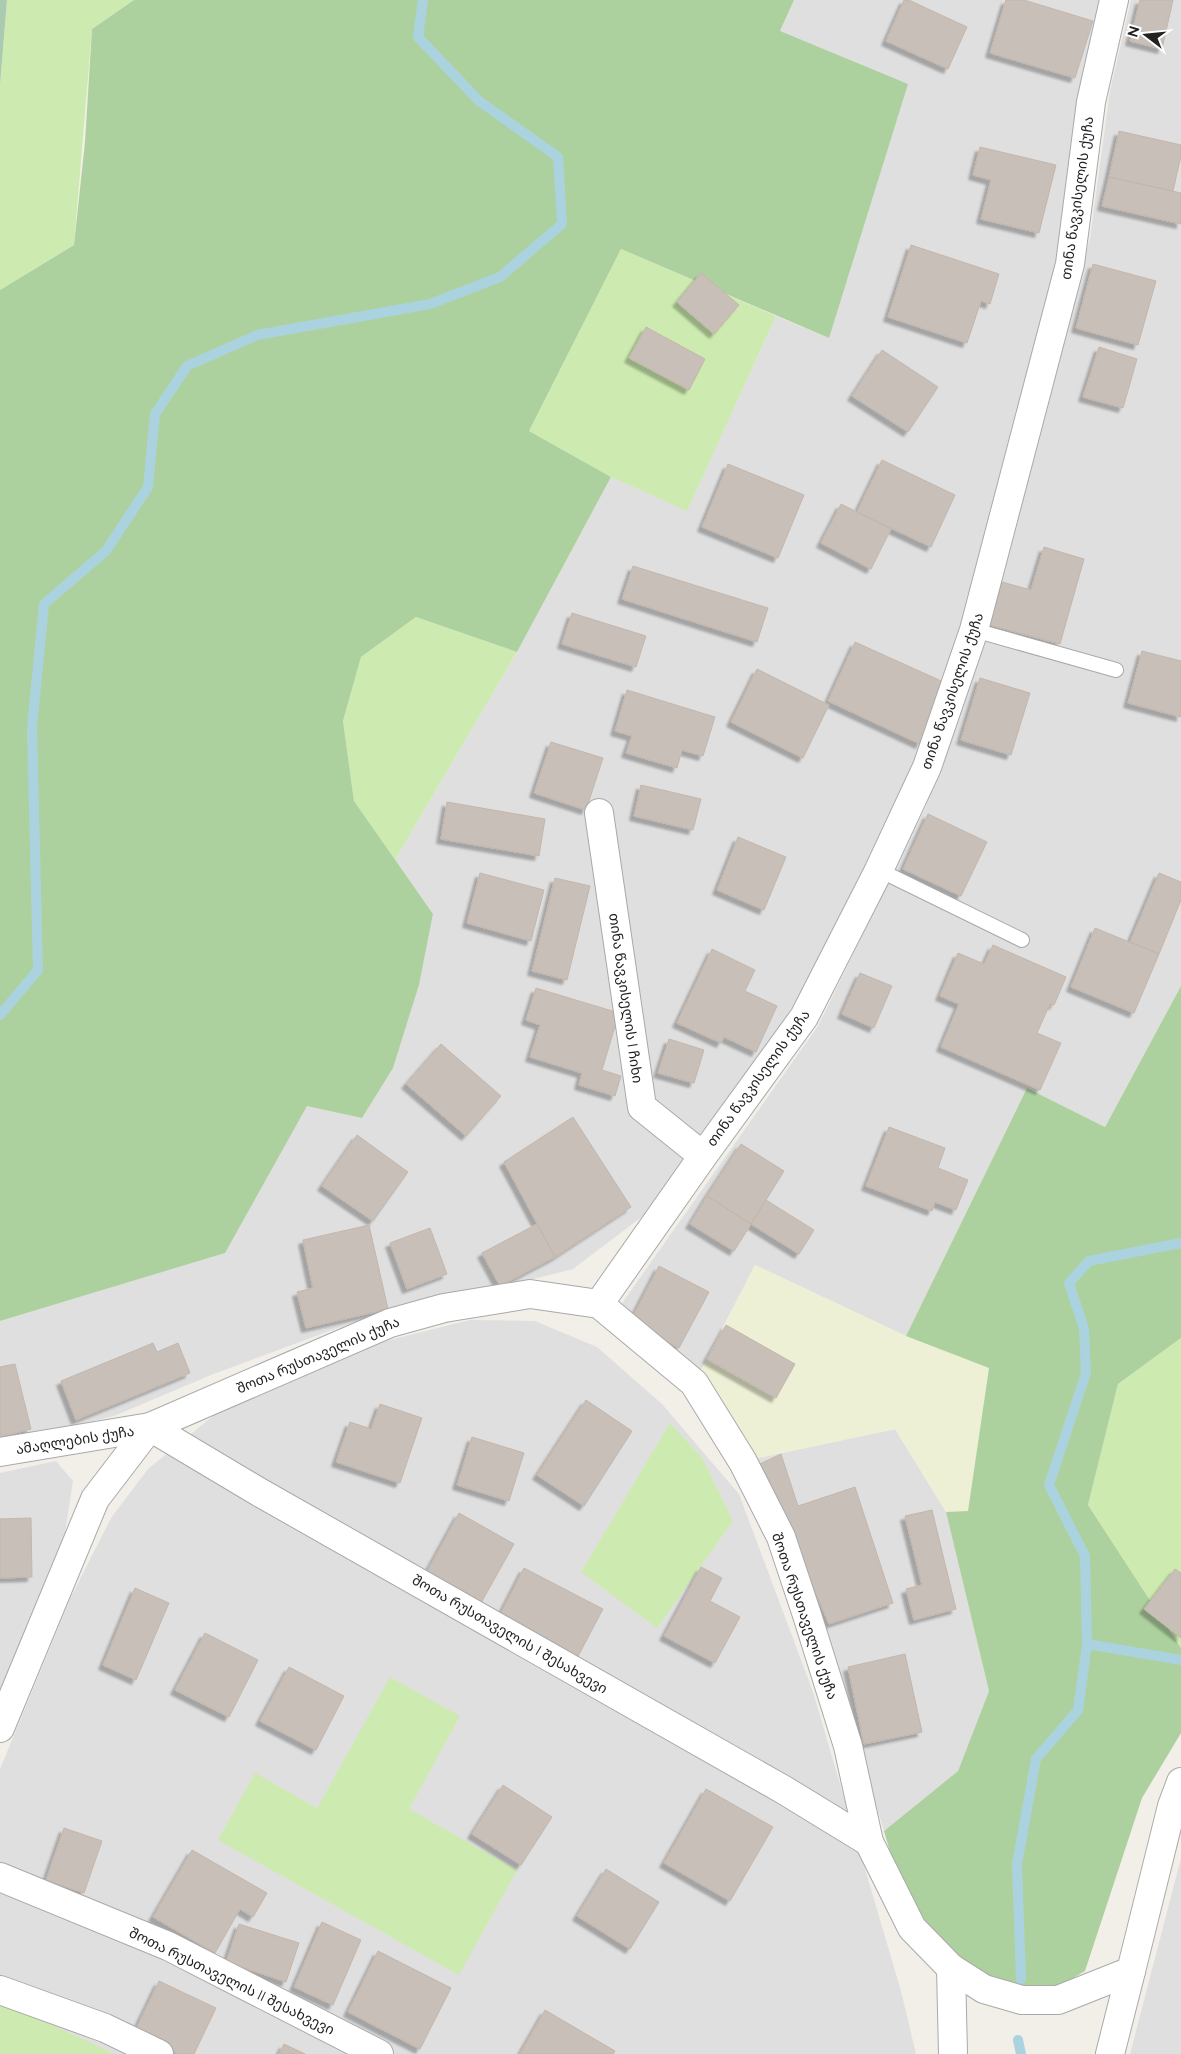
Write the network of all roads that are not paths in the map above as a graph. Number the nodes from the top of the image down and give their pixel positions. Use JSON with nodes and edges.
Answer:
{"nodes":[{"id":1,"x":1114,"y":0,"type":"edge"},
{"id":2,"x":974,"y":630,"type":"junction"},
{"id":3,"x":1116,"y":670,"type":"dead end"},
{"id":4,"x":599,"y":813,"type":"dead end"},
{"id":5,"x":879,"y":870,"type":"junction"},
{"id":6,"x":1022,"y":940,"type":"dead end"},
{"id":7,"x":703,"y":1156,"type":"junction"},
{"id":8,"x":599,"y":1304,"type":"junction"},
{"id":9,"x":150,"y":1427,"type":"junction"},
{"id":10,"x":0,"y":1452,"type":"edge"},
{"id":11,"x":0,"y":1728,"type":"edge"},
{"id":12,"x":1181,"y":1782,"type":"edge"},
{"id":13,"x":869,"y":1842,"type":"junction"},
{"id":14,"x":0,"y":1876,"type":"edge"},
{"id":15,"x":950,"y":1968,"type":"junction"},
{"id":16,"x":1131,"y":1971,"type":"junction"},
{"id":17,"x":0,"y":1990,"type":"edge"},
{"id":18,"x":160,"y":2054,"type":"edge"},
{"id":19,"x":379,"y":2054,"type":"edge"},
{"id":20,"x":953,"y":2054,"type":"edge"},
{"id":21,"x":1110,"y":2054,"type":"edge"}],
"edges":[{"from":1,"to":2,"type":"street","name":"თინა წავკისელის ქუჩა"},
{"from":2,"to":3,"type":"lane"},
{"from":2,"to":5,"type":"street","name":"თინა წავკისელის ქუჩა"},
{"from":4,"to":7,"type":"street","name":"თინა წავკისელის I ჩიხი"},
{"from":5,"to":6,"type":"lane"},
{"from":5,"to":7,"type":"street","name":"თინა წავკისელის ქუჩა"},
{"from":7,"to":8,"type":"street","name":"თინა წავკისელის ქუჩა"},
{"from":8,"to":9,"type":"street","name":"შოთა რუსთაველის ქუჩა"},
{"from":8,"to":13,"type":"street","name":"შოთა რუსთაველის ქუჩა"},
{"from":9,"to":10,"type":"street","name":"ამაღლების ქუჩა"},
{"from":9,"to":11,"type":"street","name":"შოთა რუსთაველის ქუჩა"},
{"from":9,"to":13,"type":"street","name":"შოთა რუსთაველის I შესახვევი"},
{"from":12,"to":16,"type":"street"},
{"from":13,"to":15,"type":"street","name":"შოთა რუსთაველის ქუჩა"},
{"from":14,"to":19,"type":"street","name":"შოთა რუსთაველის II შესახვევი"},
{"from":15,"to":16,"type":"street","name":"შოთა რუსთაველის ქუჩა"},
{"from":15,"to":20,"type":"street"},
{"from":16,"to":21,"type":"street"},
{"from":17,"to":18,"type":"street"}]}
